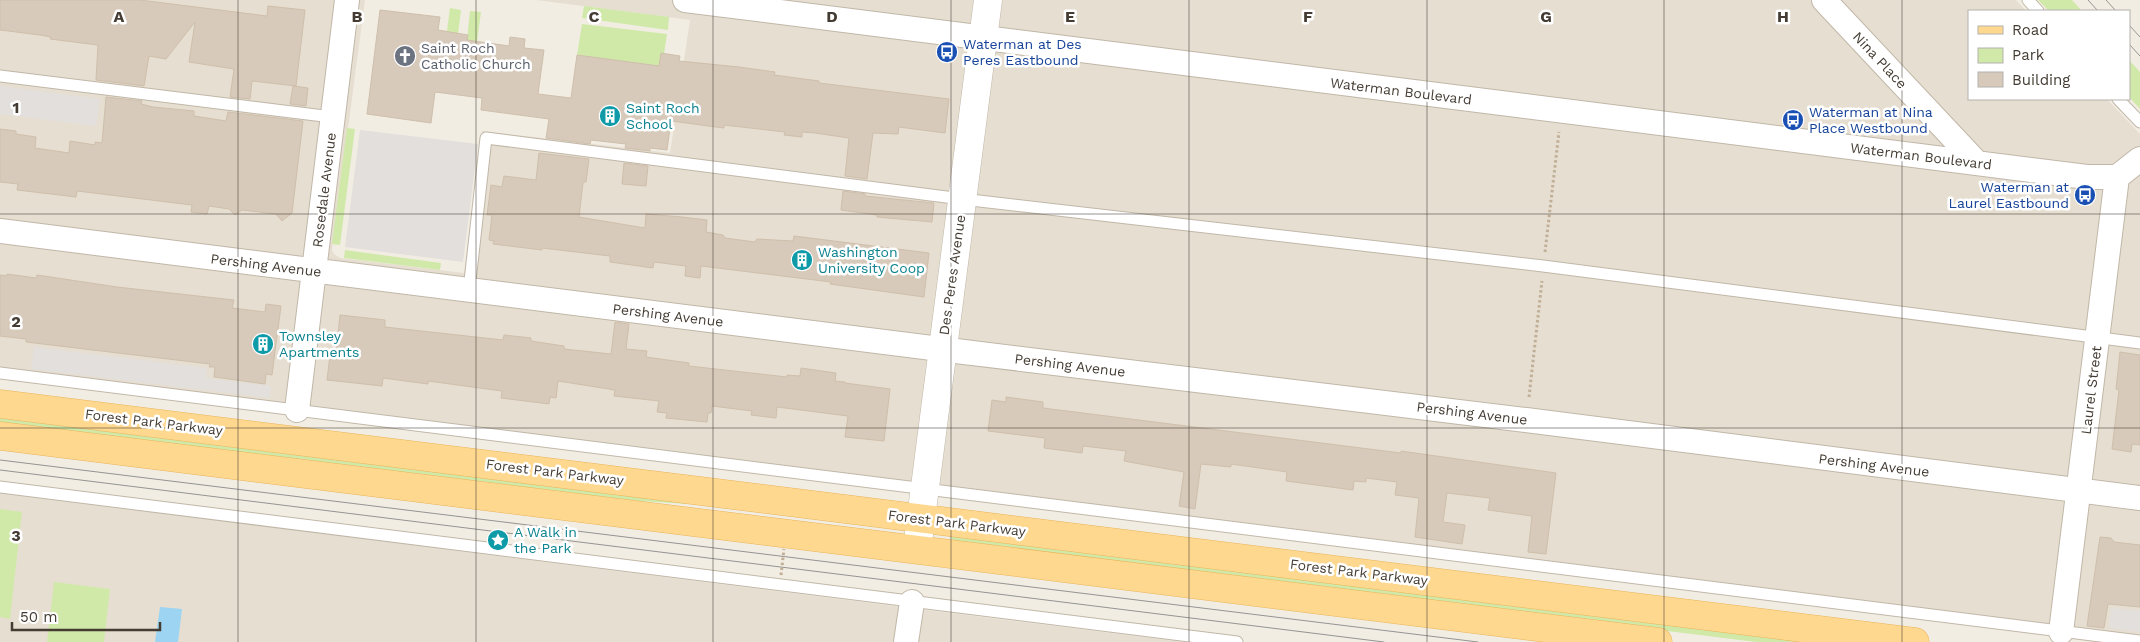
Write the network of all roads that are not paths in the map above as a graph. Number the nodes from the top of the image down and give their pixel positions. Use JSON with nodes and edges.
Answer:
{"nodes":[{"id":1,"x":347,"y":0,"type":"edge"},
{"id":2,"x":684,"y":0,"type":"edge"},
{"id":3,"x":988,"y":0,"type":"edge"},
{"id":4,"x":1824,"y":0,"type":"edge"},
{"id":5,"x":2028,"y":0,"type":"edge"},
{"id":6,"x":2037,"y":10,"type":"edge"},
{"id":7,"x":984,"y":38,"type":"junction"},
{"id":8,"x":0,"y":76,"type":"edge"},
{"id":9,"x":2119,"y":100,"type":"edge"},
{"id":10,"x":332,"y":117,"type":"junction"},
{"id":11,"x":2140,"y":122,"type":"edge"},
{"id":12,"x":2140,"y":159,"type":"edge"},
{"id":13,"x":1977,"y":163,"type":"junction"},
{"id":14,"x":2117,"y":177,"type":"junction"},
{"id":15,"x":962,"y":198,"type":"junction"},
{"id":16,"x":0,"y":230,"type":"edge"},
{"id":17,"x":314,"y":271,"type":"junction"},
{"id":18,"x":469,"y":290,"type":"junction"},
{"id":19,"x":2098,"y":338,"type":"junction"},
{"id":20,"x":2140,"y":343,"type":"edge"},
{"id":21,"x":942,"y":349,"type":"junction"},
{"id":22,"x":0,"y":373,"type":"edge"},
{"id":23,"x":0,"y":404,"type":"edge"},
{"id":24,"x":297,"y":410,"type":"junction"},
{"id":25,"x":0,"y":436,"type":"edge"},
{"id":26,"x":0,"y":487,"type":"edge"},
{"id":27,"x":924,"y":488,"type":"junction"},
{"id":28,"x":2078,"y":491,"type":"junction"},
{"id":29,"x":2140,"y":498,"type":"edge"},
{"id":30,"x":920,"y":518,"type":"junction"},
{"id":31,"x":916,"y":549,"type":"junction"},
{"id":32,"x":912,"y":602,"type":"junction"},
{"id":33,"x":2061,"y":632,"type":"junction"},
{"id":34,"x":906,"y":642,"type":"edge"},
{"id":35,"x":1237,"y":642,"type":"edge"},
{"id":36,"x":1658,"y":642,"type":"edge"},
{"id":37,"x":1915,"y":642,"type":"edge"},
{"id":38,"x":2140,"y":642,"type":"edge"}],
"edges":[{"from":1,"to":10,"type":"street","name":"Rosedale Avenue"},
{"from":2,"to":7,"type":"street","name":"Waterman Boulevard"},
{"from":3,"to":7,"type":"street","name":"Des Peres Avenue"},
{"from":4,"to":13,"type":"street","name":"Nina Place"},
{"from":5,"to":6,"type":"lane"},
{"from":7,"to":13,"type":"street","name":"Waterman Boulevard"},
{"from":7,"to":15,"type":"street","name":"Des Peres Avenue"},
{"from":8,"to":10,"type":"lane"},
{"from":9,"to":11,"type":"lane"},
{"from":10,"to":17,"type":"street","name":"Rosedale Avenue"},
{"from":12,"to":14,"type":"street"},
{"from":13,"to":14,"type":"street","name":"Waterman Boulevard"},
{"from":14,"to":19,"type":"street","name":"Laurel Street"},
{"from":15,"to":18,"type":"lane"},
{"from":15,"to":19,"type":"lane"},
{"from":15,"to":21,"type":"street","name":"Des Peres Avenue"},
{"from":16,"to":17,"type":"street","name":"Pershing Avenue"},
{"from":17,"to":18,"type":"street","name":"Pershing Avenue"},
{"from":17,"to":24,"type":"street","name":"Rosedale Avenue"},
{"from":18,"to":21,"type":"street","name":"Pershing Avenue"},
{"from":19,"to":20,"type":"lane"},
{"from":19,"to":28,"type":"street","name":"Laurel Street"},
{"from":21,"to":27,"type":"street","name":"Des Peres Avenue"},
{"from":21,"to":28,"type":"street","name":"Pershing Avenue"},
{"from":22,"to":24,"type":"lane"},
{"from":23,"to":30,"type":"main road","name":"Forest Park Parkway"},
{"from":24,"to":27,"type":"lane"},
{"from":25,"to":31,"type":"main road"},
{"from":26,"to":32,"type":"lane"},
{"from":27,"to":30,"type":"street","name":"Des Peres Avenue"},
{"from":27,"to":33,"type":"lane"},
{"from":28,"to":29,"type":"street","name":"Pershing Avenue"},
{"from":28,"to":33,"type":"street","name":"Laurel Street"},
{"from":30,"to":31,"type":"street","name":"Des Peres Avenue"},
{"from":30,"to":37,"type":"main road","name":"Forest Park Parkway"},
{"from":31,"to":36,"type":"main road"},
{"from":32,"to":34,"type":"street"},
{"from":32,"to":35,"type":"lane"},
{"from":33,"to":38,"type":"lane"}]}
